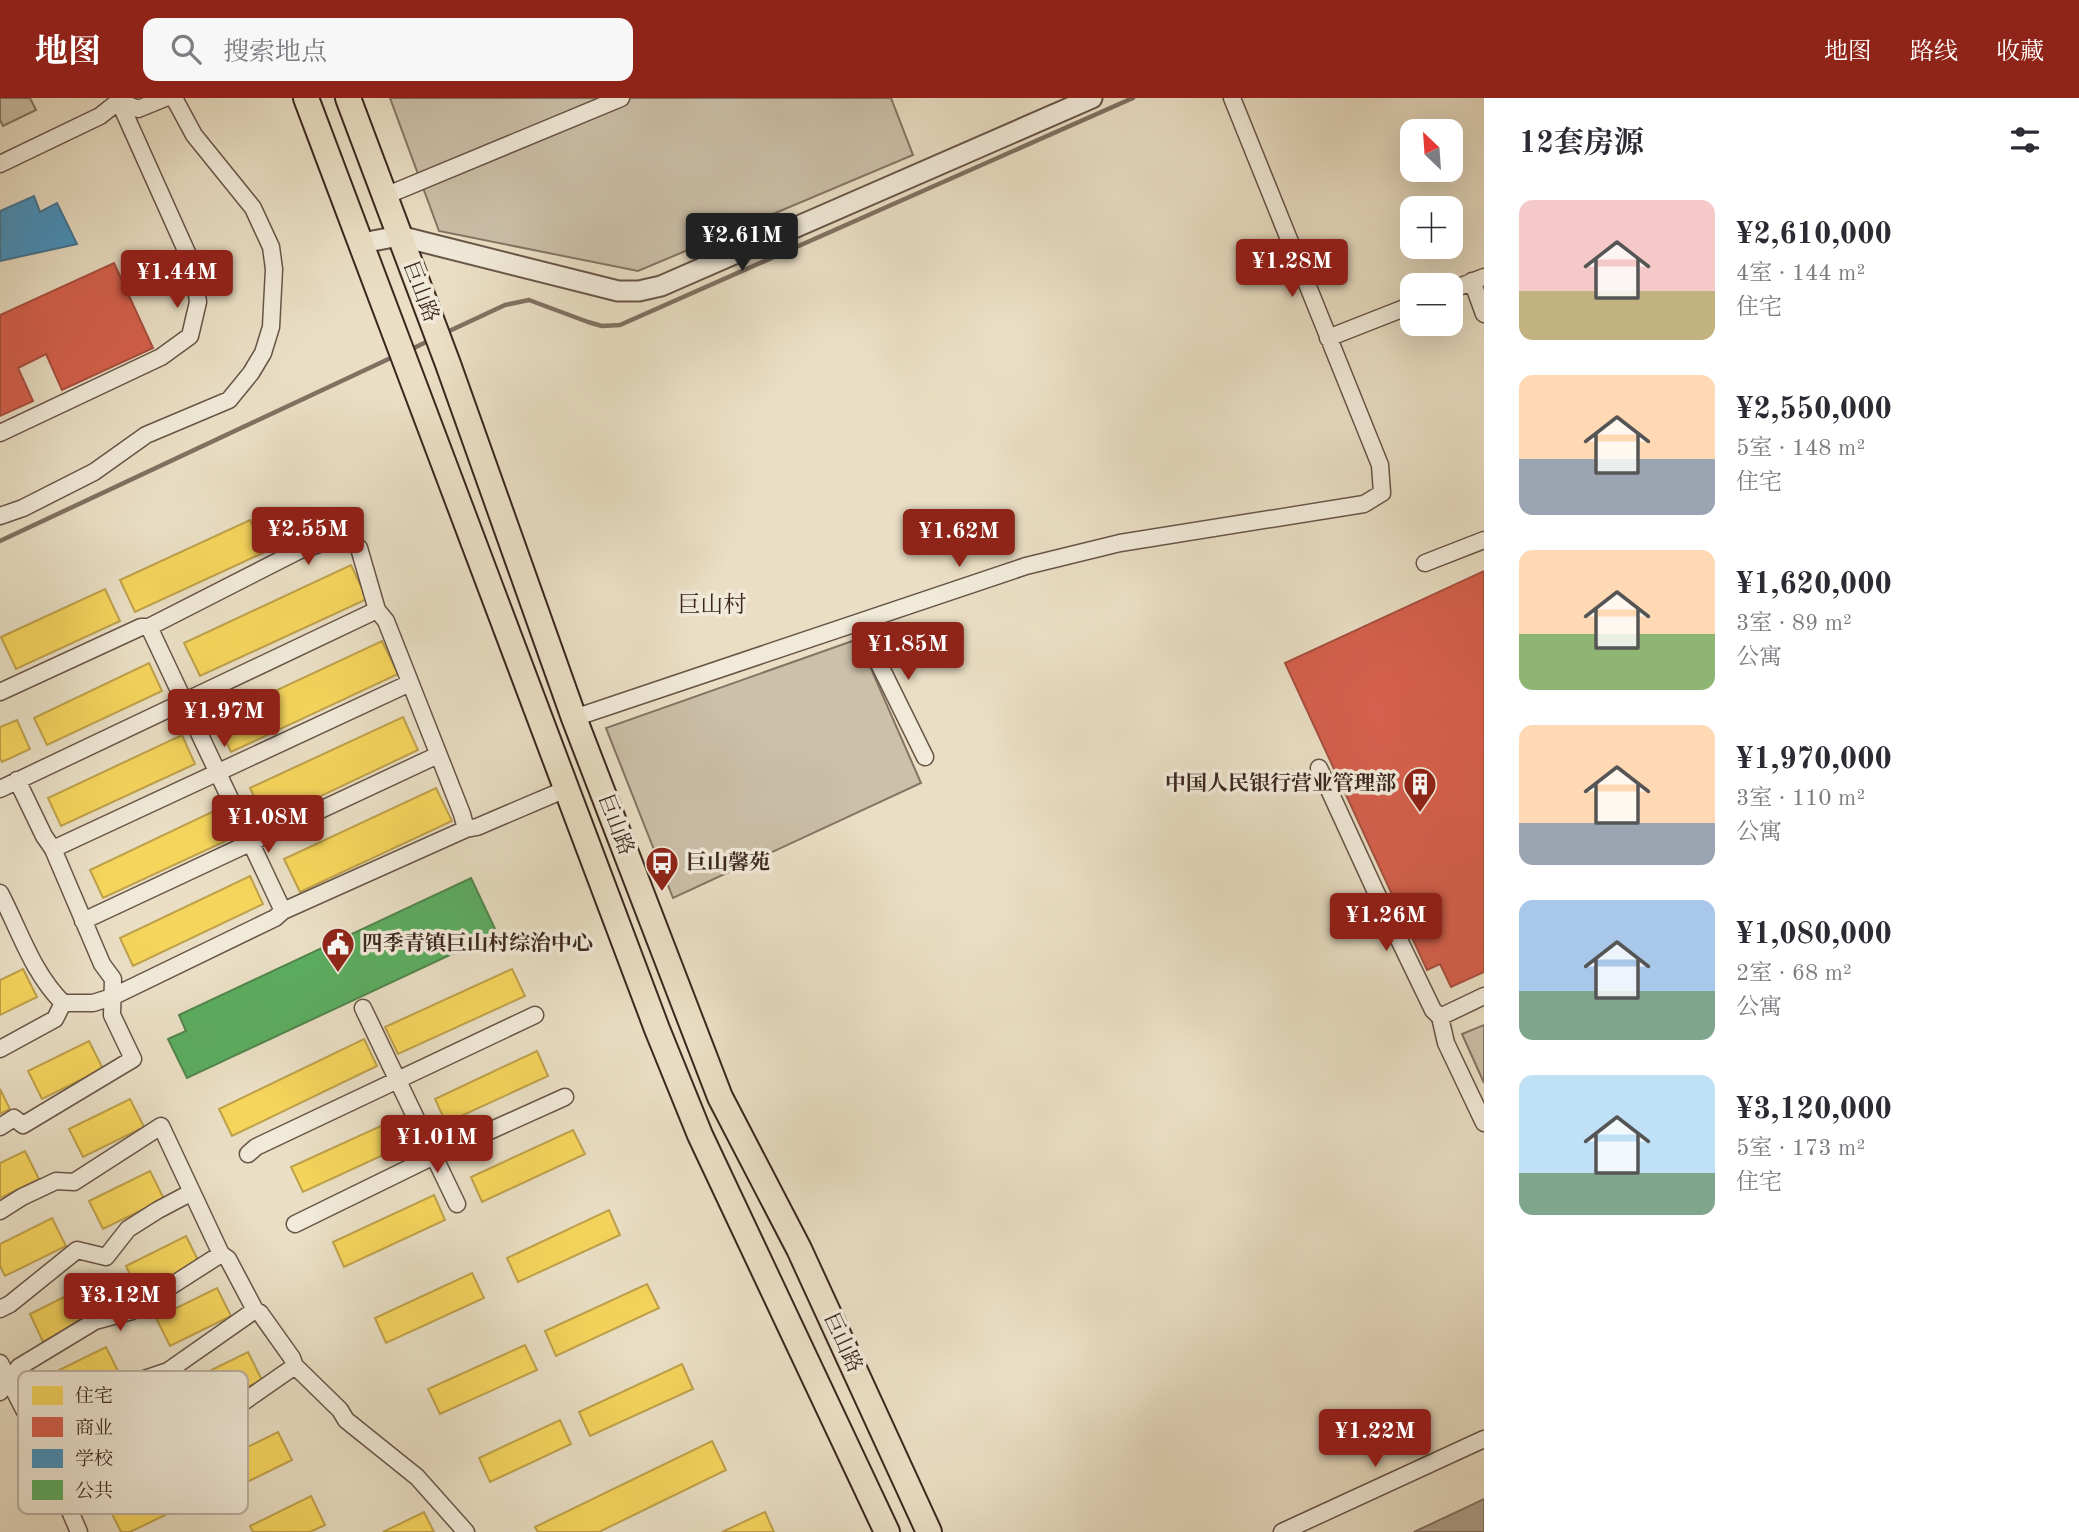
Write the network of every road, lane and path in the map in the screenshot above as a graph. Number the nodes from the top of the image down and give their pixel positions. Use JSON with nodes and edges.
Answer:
{"nodes":[{"id":1,"x":164,"y":98,"type":"edge"},
{"id":2,"x":174,"y":98,"type":"edge"},
{"id":3,"x":306,"y":98,"type":"edge"},
{"id":4,"x":348,"y":98,"type":"edge"},
{"id":5,"x":621,"y":98,"type":"edge"},
{"id":6,"x":1092,"y":98,"type":"edge"},
{"id":7,"x":1232,"y":98,"type":"edge"},
{"id":8,"x":121,"y":99,"type":"edge"},
{"id":9,"x":0,"y":164,"type":"edge"},
{"id":10,"x":385,"y":196,"type":"junction"},
{"id":11,"x":400,"y":236,"type":"junction"},
{"id":12,"x":362,"y":243,"type":"junction"},
{"id":13,"x":1478,"y":279,"type":"edge"},
{"id":14,"x":1400,"y":310,"type":"edge"},
{"id":15,"x":1484,"y":314,"type":"edge"},
{"id":16,"x":1328,"y":338,"type":"junction"},
{"id":17,"x":0,"y":433,"type":"edge"},
{"id":18,"x":0,"y":516,"type":"edge"},
{"id":19,"x":1484,"y":540,"type":"edge"},
{"id":20,"x":1425,"y":563,"type":"dead end"},
{"id":21,"x":377,"y":610,"type":"junction"},
{"id":22,"x":859,"y":623,"type":"junction"},
{"id":23,"x":149,"y":627,"type":"junction"},
{"id":24,"x":410,"y":683,"type":"junction"},
{"id":25,"x":0,"y":692,"type":"edge"},
{"id":26,"x":185,"y":700,"type":"junction"},
{"id":27,"x":574,"y":718,"type":"junction"},
{"id":28,"x":438,"y":755,"type":"junction"},
{"id":29,"x":925,"y":757,"type":"dead end"},
{"id":30,"x":1319,"y":768,"type":"dead end"},
{"id":31,"x":217,"y":772,"type":"junction"},
{"id":32,"x":17,"y":780,"type":"junction"},
{"id":33,"x":0,"y":789,"type":"edge"},
{"id":34,"x":566,"y":789,"type":"junction"},
{"id":35,"x":466,"y":829,"type":"junction"},
{"id":36,"x":251,"y":842,"type":"junction"},
{"id":37,"x":53,"y":849,"type":"junction"},
{"id":38,"x":0,"y":893,"type":"edge"},
{"id":39,"x":283,"y":911,"type":"junction"},
{"id":40,"x":83,"y":921,"type":"junction"},
{"id":41,"x":1484,"y":996,"type":"edge"},
{"id":42,"x":112,"y":997,"type":"junction"},
{"id":43,"x":63,"y":1003,"type":"junction"},
{"id":44,"x":363,"y":1008,"type":"dead end"},
{"id":45,"x":535,"y":1015,"type":"dead end"},
{"id":46,"x":1440,"y":1017,"type":"junction"},
{"id":47,"x":0,"y":1048,"type":"edge"},
{"id":48,"x":397,"y":1080,"type":"junction"},
{"id":49,"x":565,"y":1097,"type":"dead end"},
{"id":50,"x":1484,"y":1123,"type":"edge"},
{"id":51,"x":0,"y":1127,"type":"edge"},
{"id":52,"x":248,"y":1154,"type":"dead end"},
{"id":53,"x":434,"y":1156,"type":"junction"},
{"id":54,"x":192,"y":1192,"type":"junction"},
{"id":55,"x":457,"y":1204,"type":"dead end"},
{"id":56,"x":0,"y":1211,"type":"edge"},
{"id":57,"x":295,"y":1224,"type":"dead end"},
{"id":58,"x":221,"y":1254,"type":"junction"},
{"id":59,"x":0,"y":1309,"type":"edge"},
{"id":60,"x":256,"y":1310,"type":"junction"},
{"id":61,"x":0,"y":1363,"type":"edge"},
{"id":62,"x":295,"y":1366,"type":"junction"},
{"id":63,"x":168,"y":1371,"type":"edge"},
{"id":64,"x":4,"y":1387,"type":"edge"},
{"id":65,"x":248,"y":1399,"type":"edge"},
{"id":66,"x":18,"y":1408,"type":"edge"},
{"id":67,"x":1484,"y":1439,"type":"edge"},
{"id":68,"x":71,"y":1514,"type":"edge"},
{"id":69,"x":79,"y":1532,"type":"edge"},
{"id":70,"x":466,"y":1532,"type":"edge"},
{"id":71,"x":887,"y":1532,"type":"edge"},
{"id":72,"x":929,"y":1532,"type":"edge"},
{"id":73,"x":1282,"y":1532,"type":"edge"}],
"edges":[{"from":1,"to":8,"type":"street"},
{"from":2,"to":18,"type":"street"},
{"from":3,"to":12,"type":"main road","name":"巨山路"},
{"from":4,"to":10,"type":"main road","name":"巨山路"},
{"from":5,"to":10,"type":"street"},
{"from":6,"to":11,"type":"street"},
{"from":7,"to":16,"type":"street"},
{"from":8,"to":9,"type":"street"},
{"from":8,"to":17,"type":"street"},
{"from":10,"to":11,"type":"main road","name":"巨山路"},
{"from":11,"to":12,"type":"street"},
{"from":11,"to":27,"type":"main road","name":"巨山路"},
{"from":12,"to":34,"type":"main road","name":"巨山路"},
{"from":13,"to":15,"type":"street"},
{"from":14,"to":16,"type":"street"},
{"from":16,"to":22,"type":"street"},
{"from":19,"to":20,"type":"street"},
{"from":21,"to":23,"type":"street"},
{"from":21,"to":24,"type":"street"},
{"from":21,"to":26,"type":"street"},
{"from":22,"to":27,"type":"street"},
{"from":22,"to":29,"type":"street"},
{"from":23,"to":25,"type":"street"},
{"from":23,"to":26,"type":"street"},
{"from":24,"to":28,"type":"street"},
{"from":24,"to":31,"type":"street"},
{"from":26,"to":31,"type":"street"},
{"from":26,"to":32,"type":"street"},
{"from":27,"to":72,"type":"main road","name":"巨山路"},
{"from":28,"to":35,"type":"street"},
{"from":28,"to":36,"type":"street"},
{"from":30,"to":46,"type":"street"},
{"from":31,"to":36,"type":"street"},
{"from":31,"to":37,"type":"street"},
{"from":32,"to":33,"type":"street"},
{"from":32,"to":37,"type":"street"},
{"from":34,"to":35,"type":"street"},
{"from":34,"to":71,"type":"main road","name":"巨山路"},
{"from":35,"to":39,"type":"street"},
{"from":36,"to":39,"type":"street"},
{"from":36,"to":40,"type":"street"},
{"from":37,"to":40,"type":"street"},
{"from":38,"to":43,"type":"street"},
{"from":39,"to":42,"type":"street"},
{"from":40,"to":42,"type":"street"},
{"from":41,"to":46,"type":"street"},
{"from":42,"to":43,"type":"street"},
{"from":42,"to":51,"type":"street"},
{"from":43,"to":47,"type":"street"},
{"from":44,"to":48,"type":"street"},
{"from":45,"to":48,"type":"street"},
{"from":46,"to":50,"type":"street"},
{"from":48,"to":52,"type":"street"},
{"from":48,"to":53,"type":"street"},
{"from":49,"to":53,"type":"street"},
{"from":53,"to":55,"type":"street"},
{"from":53,"to":57,"type":"street"},
{"from":54,"to":56,"type":"street"},
{"from":54,"to":58,"type":"street"},
{"from":54,"to":59,"type":"street"},
{"from":58,"to":60,"type":"street"},
{"from":58,"to":64,"type":"street"},
{"from":60,"to":62,"type":"street"},
{"from":60,"to":63,"type":"street"},
{"from":61,"to":64,"type":"street"},
{"from":62,"to":65,"type":"street"},
{"from":62,"to":70,"type":"street"},
{"from":64,"to":66,"type":"street"},
{"from":67,"to":73,"type":"street"},
{"from":68,"to":69,"type":"street"}]}
